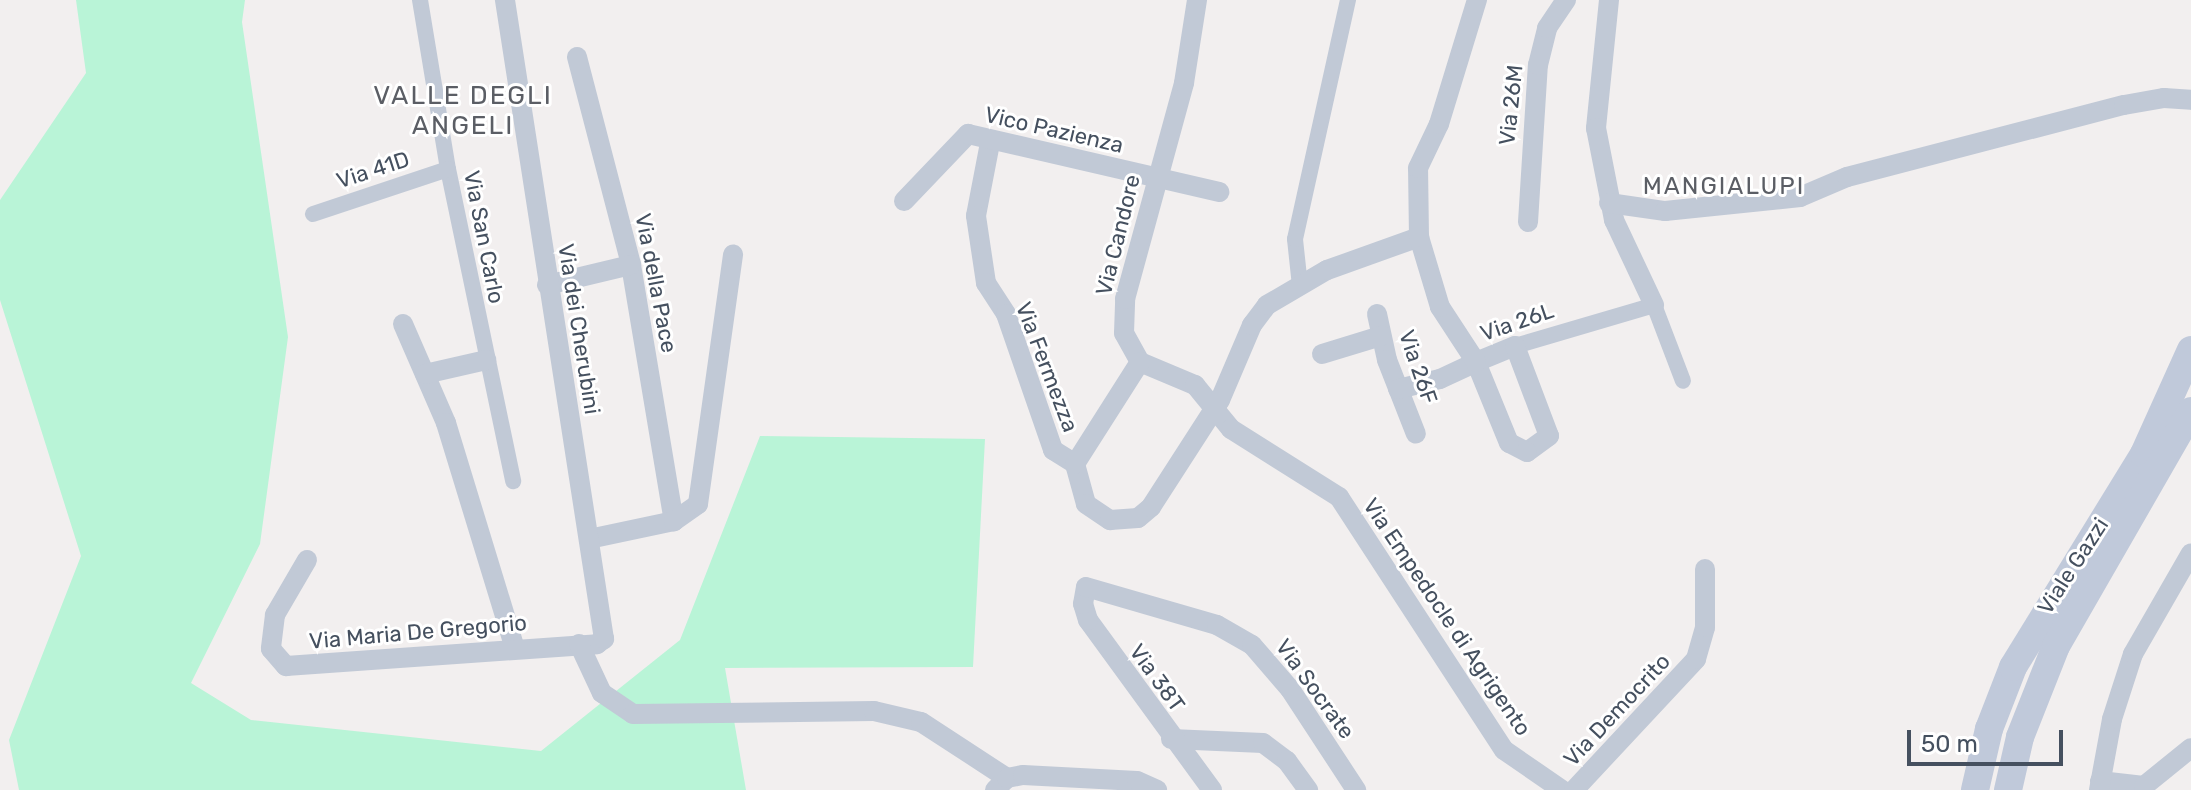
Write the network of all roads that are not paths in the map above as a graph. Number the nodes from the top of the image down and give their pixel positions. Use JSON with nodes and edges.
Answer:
{"nodes":[{"id":1,"x":420,"y":0,"type":"edge"},
{"id":2,"x":505,"y":0,"type":"edge"},
{"id":3,"x":1197,"y":0,"type":"edge"},
{"id":4,"x":1348,"y":0,"type":"edge"},
{"id":5,"x":1477,"y":0,"type":"edge"},
{"id":6,"x":1566,"y":0,"type":"edge"},
{"id":7,"x":1609,"y":0,"type":"edge"},
{"id":8,"x":577,"y":57,"type":"dead end"},
{"id":9,"x":2191,"y":100,"type":"edge"},
{"id":10,"x":990,"y":143,"type":"junction"},
{"id":11,"x":448,"y":169,"type":"junction"},
{"id":12,"x":1157,"y":178,"type":"junction"},
{"id":13,"x":1219,"y":192,"type":"dead end"},
{"id":14,"x":904,"y":201,"type":"dead end"},
{"id":15,"x":1609,"y":203,"type":"junction"},
{"id":16,"x":313,"y":214,"type":"dead end"},
{"id":17,"x":1528,"y":222,"type":"dead end"},
{"id":18,"x":1419,"y":237,"type":"junction"},
{"id":19,"x":733,"y":254,"type":"dead end"},
{"id":20,"x":631,"y":265,"type":"junction"},
{"id":21,"x":547,"y":285,"type":"junction"},
{"id":22,"x":1300,"y":286,"type":"junction"},
{"id":23,"x":1654,"y":305,"type":"junction"},
{"id":24,"x":1377,"y":314,"type":"dead end"},
{"id":25,"x":403,"y":324,"type":"dead end"},
{"id":26,"x":1381,"y":336,"type":"junction"},
{"id":27,"x":1515,"y":346,"type":"junction"},
{"id":28,"x":2191,"y":350,"type":"edge"},
{"id":29,"x":1322,"y":354,"type":"dead end"},
{"id":30,"x":486,"y":360,"type":"junction"},
{"id":31,"x":1140,"y":362,"type":"junction"},
{"id":32,"x":1476,"y":362,"type":"junction"},
{"id":33,"x":425,"y":374,"type":"junction"},
{"id":34,"x":1683,"y":381,"type":"dead end"},
{"id":35,"x":1398,"y":389,"type":"junction"},
{"id":36,"x":1212,"y":409,"type":"junction"},
{"id":37,"x":2191,"y":411,"type":"edge"},
{"id":38,"x":1416,"y":434,"type":"dead end"},
{"id":39,"x":1075,"y":464,"type":"junction"},
{"id":40,"x":513,"y":481,"type":"dead end"},
{"id":41,"x":674,"y":521,"type":"junction"},
{"id":42,"x":589,"y":539,"type":"junction"},
{"id":43,"x":2191,"y":553,"type":"edge"},
{"id":44,"x":307,"y":560,"type":"dead end"},
{"id":45,"x":1705,"y":569,"type":"dead end"},
{"id":46,"x":1086,"y":587,"type":"joint"},
{"id":47,"x":2081,"y":598,"type":"junction"},
{"id":48,"x":579,"y":644,"type":"junction"},
{"id":49,"x":514,"y":646,"type":"junction"},
{"id":50,"x":1171,"y":739,"type":"junction"},
{"id":51,"x":2191,"y":748,"type":"edge"},
{"id":52,"x":1001,"y":784,"type":"edge"},
{"id":53,"x":2100,"y":786,"type":"edge"},
{"id":54,"x":1157,"y":790,"type":"edge"},
{"id":55,"x":1212,"y":790,"type":"edge"},
{"id":56,"x":1308,"y":790,"type":"edge"},
{"id":57,"x":1356,"y":790,"type":"edge"},
{"id":58,"x":1562,"y":790,"type":"edge"},
{"id":59,"x":1574,"y":790,"type":"edge"},
{"id":60,"x":1975,"y":790,"type":"edge"},
{"id":61,"x":2008,"y":790,"type":"edge"},
{"id":62,"x":2020,"y":790,"type":"edge"}],
"edges":[{"from":1,"to":11,"type":"street","name":"Via San Carlo"},
{"from":2,"to":21,"type":"street","name":"Via dei Cherubini"},
{"from":3,"to":12,"type":"street","name":"Via Candore"},
{"from":4,"to":22,"type":"street"},
{"from":5,"to":18,"type":"street"},
{"from":6,"to":17,"type":"street","name":"Via 26M"},
{"from":7,"to":15,"type":"street"},
{"from":8,"to":20,"type":"street","name":"Via della Pace"},
{"from":9,"to":15,"type":"street"},
{"from":10,"to":12,"type":"street","name":"Vico Pazienza"},
{"from":10,"to":14,"type":"street","name":"Vico Pazienza"},
{"from":10,"to":39,"type":"street","name":"Via Fermezza"},
{"from":11,"to":16,"type":"street","name":"Via 41D"},
{"from":11,"to":30,"type":"street","name":"Via San Carlo"},
{"from":12,"to":13,"type":"street","name":"Vico Pazienza"},
{"from":12,"to":31,"type":"street","name":"Via Candore"},
{"from":15,"to":23,"type":"street"},
{"from":18,"to":22,"type":"street"},
{"from":18,"to":32,"type":"street"},
{"from":19,"to":41,"type":"street"},
{"from":20,"to":21,"type":"street"},
{"from":20,"to":41,"type":"street","name":"Via della Pace"},
{"from":21,"to":42,"type":"street","name":"Via dei Cherubini"},
{"from":22,"to":36,"type":"street"},
{"from":23,"to":27,"type":"street","name":"Via 26L"},
{"from":23,"to":34,"type":"street"},
{"from":24,"to":26,"type":"street","name":"Via 26F"},
{"from":25,"to":33,"type":"street"},
{"from":26,"to":29,"type":"street"},
{"from":26,"to":35,"type":"street","name":"Via 26F"},
{"from":27,"to":32,"type":"street","name":"Via 26L"},
{"from":27,"to":32,"type":"street"},
{"from":28,"to":60,"type":"main road","name":"Viale Gazzi"},
{"from":30,"to":33,"type":"street"},
{"from":30,"to":40,"type":"street","name":"Via San Carlo"},
{"from":31,"to":36,"type":"street","name":"Via Empedocle di Agrigento"},
{"from":31,"to":39,"type":"street"},
{"from":32,"to":35,"type":"street","name":"Via 26L"},
{"from":33,"to":49,"type":"street"},
{"from":35,"to":38,"type":"street","name":"Via 26F"},
{"from":36,"to":39,"type":"street","name":"Via Fermezza"},
{"from":36,"to":58,"type":"street","name":"Via Empedocle di Agrigento"},
{"from":37,"to":47,"type":"main road","name":"Viale Gazzi"},
{"from":41,"to":42,"type":"street"},
{"from":42,"to":48,"type":"street","name":"Via dei Cherubini"},
{"from":43,"to":53,"type":"street"},
{"from":44,"to":49,"type":"street","name":"Via Maria De Gregorio"},
{"from":45,"to":59,"type":"street","name":"Via Democrito"},
{"from":46,"to":50,"type":"street","name":"Via 38T"},
{"from":46,"to":57,"type":"street","name":"Via Socrate"},
{"from":47,"to":61,"type":"main road","name":"Viale Gazzi"},
{"from":47,"to":62,"type":"street"},
{"from":48,"to":49,"type":"street","name":"Via Maria De Gregorio"},
{"from":48,"to":52,"type":"street"},
{"from":50,"to":55,"type":"street","name":"Via 38T"},
{"from":50,"to":56,"type":"street"},
{"from":51,"to":53,"type":"street"},
{"from":52,"to":54,"type":"street"}]}
